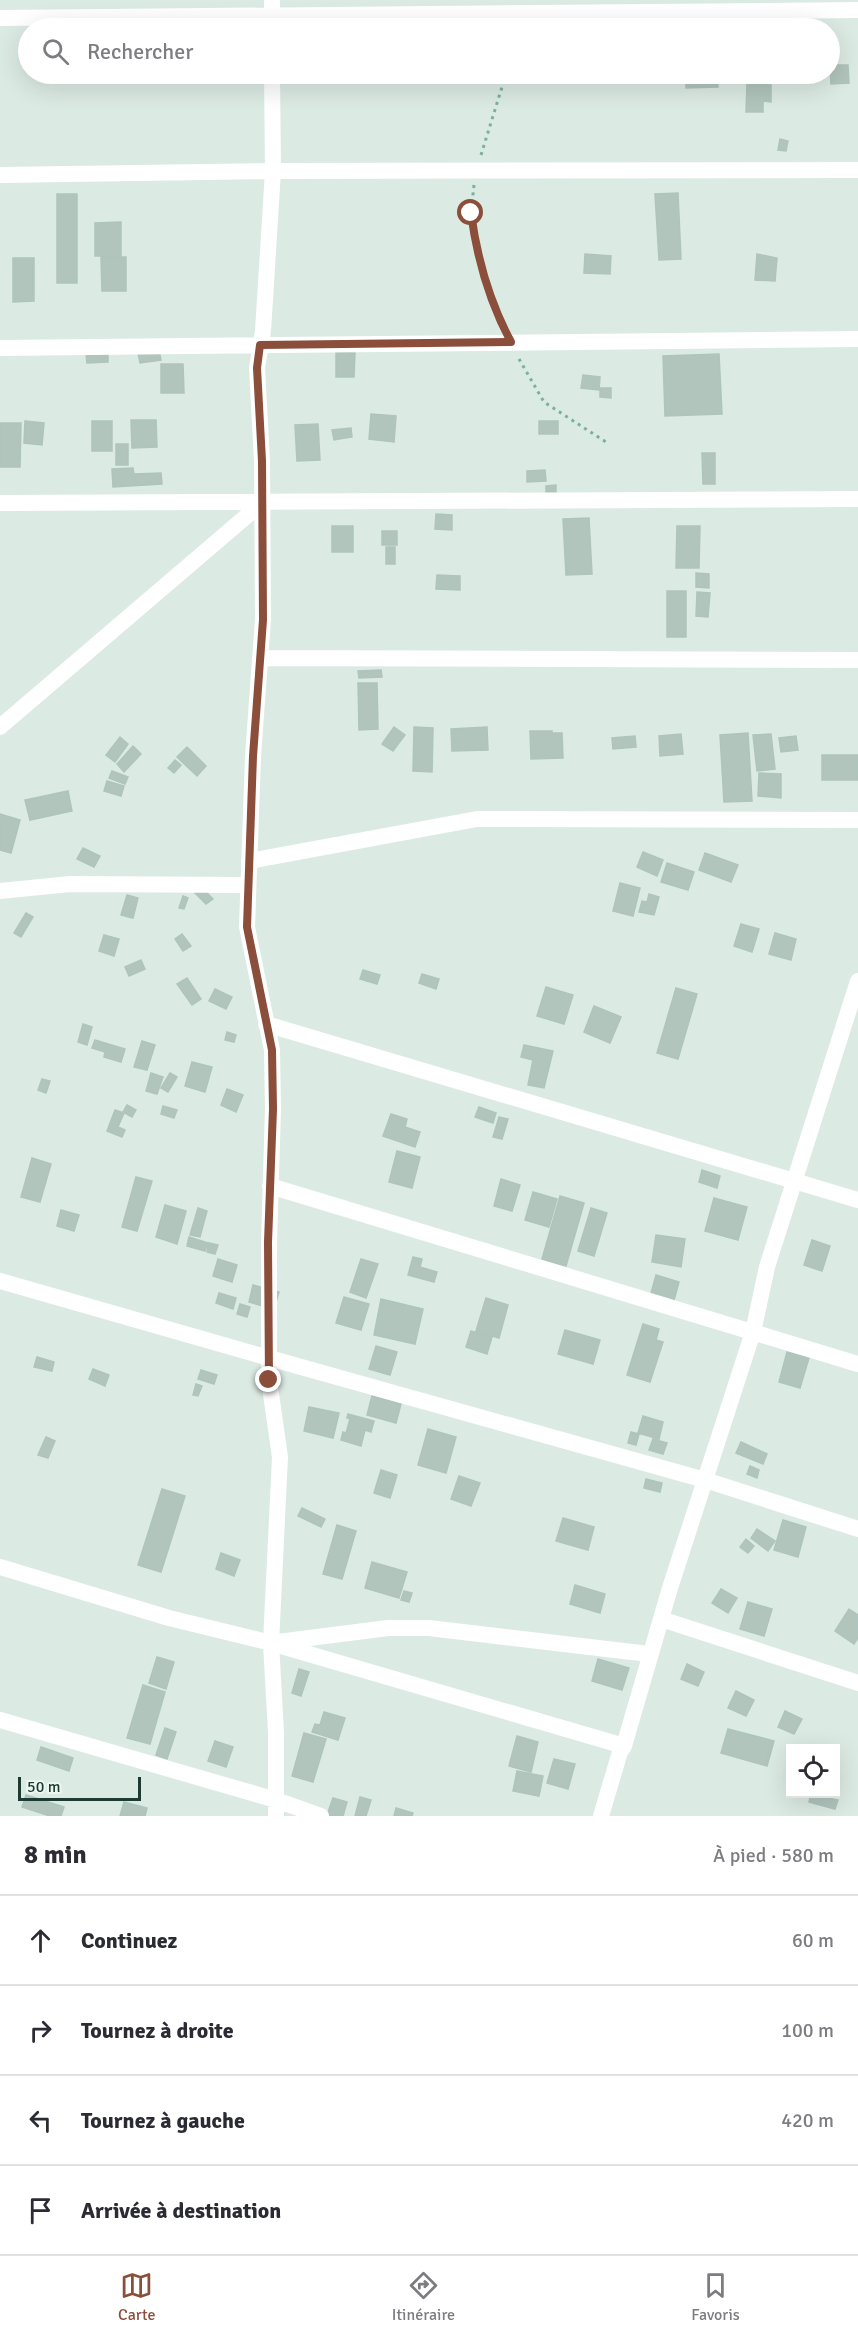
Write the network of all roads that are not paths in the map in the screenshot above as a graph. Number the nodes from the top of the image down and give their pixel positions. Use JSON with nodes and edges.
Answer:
{"nodes":[{"id":1,"x":272,"y":0,"type":"edge"},
{"id":2,"x":858,"y":10,"type":"edge"},
{"id":3,"x":0,"y":18,"type":"edge"},
{"id":4,"x":18,"y":18,"type":"edge"},
{"id":5,"x":272,"y":18,"type":"edge"},
{"id":6,"x":387,"y":18,"type":"edge"},
{"id":7,"x":272,"y":84,"type":"edge"},
{"id":8,"x":858,"y":170,"type":"edge"},
{"id":9,"x":273,"y":171,"type":"junction"},
{"id":10,"x":0,"y":175,"type":"edge"},
{"id":11,"x":858,"y":339,"type":"edge"},
{"id":12,"x":260,"y":345,"type":"junction"},
{"id":13,"x":0,"y":348,"type":"edge"},
{"id":14,"x":858,"y":499,"type":"edge"},
{"id":15,"x":263,"y":502,"type":"junction"},
{"id":16,"x":0,"y":503,"type":"edge"},
{"id":17,"x":260,"y":658,"type":"junction"},
{"id":18,"x":858,"y":660,"type":"edge"},
{"id":19,"x":0,"y":727,"type":"edge"},
{"id":20,"x":858,"y":820,"type":"edge"},
{"id":21,"x":249,"y":861,"type":"junction"},
{"id":22,"x":248,"y":885,"type":"junction"},
{"id":23,"x":0,"y":891,"type":"edge"},
{"id":24,"x":858,"y":981,"type":"edge"},
{"id":25,"x":266,"y":1024,"type":"junction"},
{"id":26,"x":795,"y":1180,"type":"junction"},
{"id":27,"x":270,"y":1186,"type":"junction"},
{"id":28,"x":858,"y":1200,"type":"edge"},
{"id":29,"x":0,"y":1281,"type":"edge"},
{"id":30,"x":753,"y":1332,"type":"junction"},
{"id":31,"x":269,"y":1359,"type":"junction"},
{"id":32,"x":858,"y":1364,"type":"edge"},
{"id":33,"x":705,"y":1480,"type":"junction"},
{"id":34,"x":858,"y":1529,"type":"edge"},
{"id":35,"x":0,"y":1568,"type":"edge"},
{"id":36,"x":661,"y":1619,"type":"junction"},
{"id":37,"x":271,"y":1643,"type":"junction"},
{"id":38,"x":649,"y":1654,"type":"junction"},
{"id":39,"x":858,"y":1683,"type":"edge"},
{"id":40,"x":0,"y":1720,"type":"edge"},
{"id":41,"x":624,"y":1746,"type":"junction"},
{"id":42,"x":276,"y":1808,"type":"edge"},
{"id":43,"x":321,"y":1816,"type":"edge"},
{"id":44,"x":601,"y":1816,"type":"edge"}],
"edges":[{"from":1,"to":5,"type":"street"},
{"from":2,"to":6,"type":"street"},
{"from":3,"to":4,"type":"street"},
{"from":7,"to":9,"type":"street"},
{"from":8,"to":9,"type":"street"},
{"from":9,"to":10,"type":"street"},
{"from":9,"to":12,"type":"street"},
{"from":11,"to":12,"type":"street"},
{"from":12,"to":13,"type":"street"},
{"from":12,"to":15,"type":"street"},
{"from":14,"to":15,"type":"street"},
{"from":15,"to":16,"type":"street"},
{"from":15,"to":17,"type":"street"},
{"from":15,"to":19,"type":"street"},
{"from":17,"to":18,"type":"street"},
{"from":17,"to":21,"type":"street"},
{"from":20,"to":21,"type":"street"},
{"from":21,"to":22,"type":"street"},
{"from":22,"to":23,"type":"street"},
{"from":22,"to":25,"type":"street"},
{"from":24,"to":26,"type":"street"},
{"from":25,"to":26,"type":"street"},
{"from":25,"to":27,"type":"street"},
{"from":26,"to":28,"type":"street"},
{"from":26,"to":30,"type":"street"},
{"from":27,"to":30,"type":"street"},
{"from":27,"to":31,"type":"street"},
{"from":29,"to":31,"type":"street"},
{"from":30,"to":32,"type":"street"},
{"from":30,"to":33,"type":"street"},
{"from":31,"to":33,"type":"street"},
{"from":31,"to":37,"type":"street"},
{"from":33,"to":34,"type":"street"},
{"from":33,"to":36,"type":"street"},
{"from":35,"to":37,"type":"street"},
{"from":36,"to":38,"type":"street"},
{"from":36,"to":39,"type":"street"},
{"from":37,"to":38,"type":"street"},
{"from":37,"to":41,"type":"street"},
{"from":37,"to":42,"type":"street"},
{"from":38,"to":41,"type":"street"},
{"from":40,"to":42,"type":"street"},
{"from":41,"to":44,"type":"street"},
{"from":42,"to":43,"type":"street"}]}
